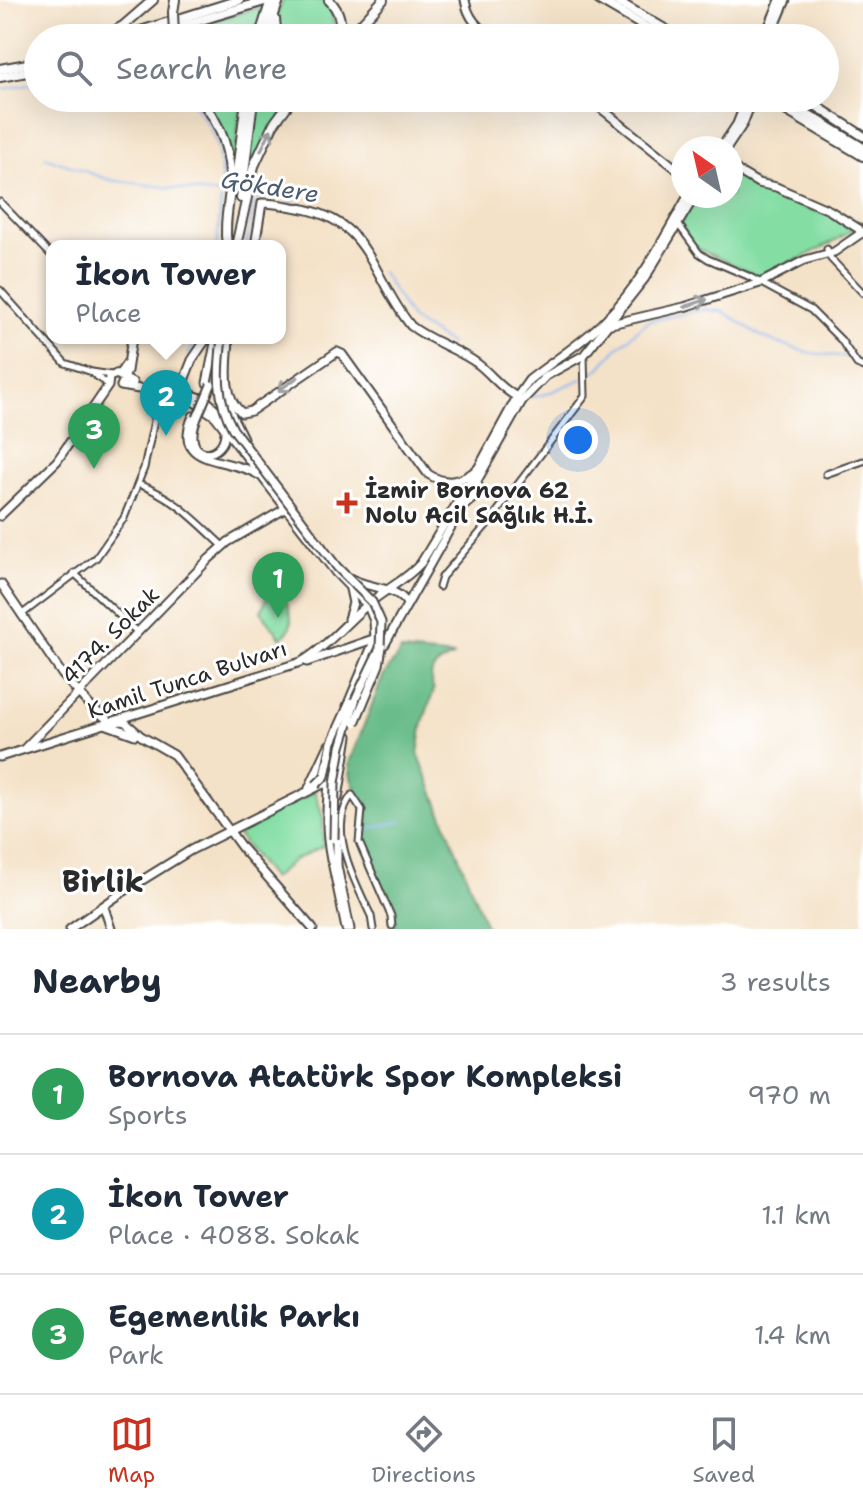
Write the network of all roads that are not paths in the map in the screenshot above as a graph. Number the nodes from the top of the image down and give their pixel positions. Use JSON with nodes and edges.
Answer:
{"nodes":[{"id":1,"x":153,"y":0,"type":"edge"},
{"id":2,"x":175,"y":0,"type":"edge"},
{"id":3,"x":239,"y":0,"type":"edge"},
{"id":4,"x":274,"y":0,"type":"edge"},
{"id":5,"x":329,"y":0,"type":"edge"},
{"id":6,"x":383,"y":0,"type":"edge"},
{"id":7,"x":465,"y":0,"type":"edge"},
{"id":8,"x":599,"y":0,"type":"edge"},
{"id":9,"x":615,"y":0,"type":"edge"},
{"id":10,"x":780,"y":0,"type":"edge"},
{"id":11,"x":786,"y":0,"type":"edge"},
{"id":12,"x":125,"y":24,"type":"edge"},
{"id":13,"x":163,"y":24,"type":"edge"},
{"id":14,"x":173,"y":24,"type":"edge"},
{"id":15,"x":190,"y":24,"type":"edge"},
{"id":16,"x":263,"y":24,"type":"edge"},
{"id":17,"x":269,"y":24,"type":"edge"},
{"id":18,"x":275,"y":24,"type":"edge"},
{"id":19,"x":341,"y":24,"type":"edge"},
{"id":20,"x":361,"y":24,"type":"edge"},
{"id":21,"x":476,"y":24,"type":"edge"},
{"id":22,"x":640,"y":24,"type":"edge"},
{"id":23,"x":656,"y":24,"type":"edge"},
{"id":24,"x":772,"y":24,"type":"edge"},
{"id":25,"x":774,"y":24,"type":"edge"},
{"id":26,"x":24,"y":68,"type":"edge"},
{"id":27,"x":0,"y":69,"type":"edge"},
{"id":28,"x":20,"y":70,"type":"junction"},
{"id":29,"x":24,"y":70,"type":"edge"},
{"id":30,"x":0,"y":77,"type":"edge"},
{"id":31,"x":207,"y":112,"type":"edge"},
{"id":32,"x":249,"y":112,"type":"edge"},
{"id":33,"x":283,"y":112,"type":"edge"},
{"id":34,"x":606,"y":112,"type":"edge"},
{"id":35,"x":742,"y":112,"type":"edge"},
{"id":36,"x":748,"y":112,"type":"edge"},
{"id":37,"x":789,"y":112,"type":"edge"},
{"id":38,"x":804,"y":112,"type":"edge"},
{"id":39,"x":826,"y":112,"type":"edge"},
{"id":40,"x":730,"y":136,"type":"edge"},
{"id":41,"x":734,"y":136,"type":"edge"},
{"id":42,"x":863,"y":136,"type":"edge"},
{"id":43,"x":863,"y":148,"type":"edge"},
{"id":44,"x":863,"y":156,"type":"edge"},
{"id":45,"x":671,"y":164,"type":"edge"},
{"id":46,"x":743,"y":174,"type":"edge"},
{"id":47,"x":239,"y":186,"type":"junction"},
{"id":48,"x":0,"y":202,"type":"edge"},
{"id":49,"x":237,"y":205,"type":"junction"},
{"id":50,"x":684,"y":208,"type":"edge"},
{"id":51,"x":684,"y":208,"type":"edge"},
{"id":52,"x":673,"y":231,"type":"junction"},
{"id":53,"x":861,"y":231,"type":"edge"},
{"id":54,"x":229,"y":240,"type":"edge"},
{"id":55,"x":236,"y":240,"type":"edge"},
{"id":56,"x":256,"y":240,"type":"edge"},
{"id":57,"x":46,"y":250,"type":"edge"},
{"id":58,"x":828,"y":252,"type":"junction"},
{"id":59,"x":753,"y":279,"type":"junction"},
{"id":60,"x":0,"y":290,"type":"edge"},
{"id":61,"x":863,"y":293,"type":"edge"},
{"id":62,"x":616,"y":312,"type":"junction"},
{"id":63,"x":630,"y":318,"type":"junction"},
{"id":64,"x":609,"y":325,"type":"junction"},
{"id":65,"x":46,"y":342,"type":"edge"},
{"id":66,"x":48,"y":344,"type":"edge"},
{"id":67,"x":131,"y":344,"type":"edge"},
{"id":68,"x":203,"y":344,"type":"edge"},
{"id":69,"x":220,"y":344,"type":"edge"},
{"id":70,"x":221,"y":344,"type":"edge"},
{"id":71,"x":221,"y":344,"type":"edge"},
{"id":72,"x":222,"y":344,"type":"edge"},
{"id":73,"x":223,"y":344,"type":"edge"},
{"id":74,"x":570,"y":348,"type":"junction"},
{"id":75,"x":337,"y":352,"type":"junction"},
{"id":76,"x":582,"y":362,"type":"junction"},
{"id":77,"x":223,"y":363,"type":"junction"},
{"id":78,"x":863,"y":367,"type":"edge"},
{"id":79,"x":116,"y":382,"type":"junction"},
{"id":80,"x":209,"y":384,"type":"junction"},
{"id":81,"x":171,"y":391,"type":"junction"},
{"id":82,"x":161,"y":392,"type":"junction"},
{"id":83,"x":517,"y":397,"type":"junction"},
{"id":84,"x":195,"y":417,"type":"junction"},
{"id":85,"x":223,"y":424,"type":"junction"},
{"id":86,"x":244,"y":440,"type":"junction"},
{"id":87,"x":863,"y":461,"type":"edge"},
{"id":88,"x":826,"y":474,"type":"dead end"},
{"id":89,"x":264,"y":479,"type":"junction"},
{"id":90,"x":469,"y":480,"type":"junction"},
{"id":91,"x":138,"y":484,"type":"junction"},
{"id":92,"x":464,"y":494,"type":"junction"},
{"id":93,"x":284,"y":506,"type":"junction"},
{"id":94,"x":459,"y":507,"type":"junction"},
{"id":95,"x":290,"y":513,"type":"junction"},
{"id":96,"x":0,"y":516,"type":"edge"},
{"id":97,"x":223,"y":546,"type":"junction"},
{"id":98,"x":74,"y":573,"type":"junction"},
{"id":99,"x":0,"y":583,"type":"edge"},
{"id":100,"x":350,"y":587,"type":"junction"},
{"id":101,"x":369,"y":587,"type":"junction"},
{"id":102,"x":439,"y":587,"type":"dead end"},
{"id":103,"x":387,"y":590,"type":"junction"},
{"id":104,"x":360,"y":596,"type":"junction"},
{"id":105,"x":407,"y":604,"type":"junction"},
{"id":106,"x":368,"y":605,"type":"junction"},
{"id":107,"x":21,"y":615,"type":"junction"},
{"id":108,"x":374,"y":621,"type":"junction"},
{"id":109,"x":345,"y":625,"type":"junction"},
{"id":110,"x":137,"y":632,"type":"junction"},
{"id":111,"x":382,"y":638,"type":"junction"},
{"id":112,"x":362,"y":642,"type":"junction"},
{"id":113,"x":372,"y":650,"type":"junction"},
{"id":114,"x":378,"y":659,"type":"dead end"},
{"id":115,"x":358,"y":689,"type":"junction"},
{"id":116,"x":77,"y":694,"type":"junction"},
{"id":117,"x":348,"y":703,"type":"junction"},
{"id":118,"x":108,"y":724,"type":"junction"},
{"id":119,"x":124,"y":726,"type":"junction"},
{"id":120,"x":348,"y":736,"type":"junction"},
{"id":121,"x":24,"y":749,"type":"junction"},
{"id":122,"x":340,"y":750,"type":"junction"},
{"id":123,"x":0,"y":759,"type":"edge"},
{"id":124,"x":331,"y":771,"type":"junction"},
{"id":125,"x":340,"y":772,"type":"junction"},
{"id":126,"x":329,"y":781,"type":"junction"},
{"id":127,"x":314,"y":787,"type":"junction"},
{"id":128,"x":328,"y":793,"type":"junction"},
{"id":129,"x":225,"y":827,"type":"junction"},
{"id":130,"x":332,"y":839,"type":"junction"},
{"id":131,"x":236,"y":840,"type":"junction"},
{"id":132,"x":334,"y":862,"type":"junction"},
{"id":133,"x":104,"y":907,"type":"junction"},
{"id":134,"x":392,"y":926,"type":"dead end"},
{"id":135,"x":70,"y":929,"type":"edge"},
{"id":136,"x":111,"y":929,"type":"edge"},
{"id":137,"x":313,"y":929,"type":"edge"},
{"id":138,"x":346,"y":929,"type":"edge"},
{"id":139,"x":373,"y":929,"type":"edge"}],
"edges":[{"from":1,"to":12,"type":"highway"},
{"from":2,"to":14,"type":"highway","bridge":true},
{"from":3,"to":13,"type":"highway"},
{"from":4,"to":15,"type":"highway"},
{"from":4,"to":16,"type":"highway"},
{"from":4,"to":17,"type":"highway"},
{"from":4,"to":18,"type":"highway"},
{"from":5,"to":19,"type":"highway"},
{"from":6,"to":20,"type":"highway"},
{"from":7,"to":21,"type":"main road"},
{"from":8,"to":22,"type":"highway"},
{"from":9,"to":23,"type":"highway"},
{"from":10,"to":24,"type":"main road"},
{"from":11,"to":25,"type":"main road"},
{"from":26,"to":28,"type":"highway"},
{"from":27,"to":28,"type":"highway"},
{"from":28,"to":29,"type":"highway"},
{"from":28,"to":30,"type":"highway"},
{"from":31,"to":47,"type":"highway"},
{"from":32,"to":47,"type":"highway"},
{"from":47,"to":33,"type":"highway","one_way":true},
{"from":34,"to":45,"type":"main road"},
{"from":35,"to":40,"type":"main road"},
{"from":36,"to":41,"type":"main road"},
{"from":37,"to":44,"type":"highway"},
{"from":38,"to":43,"type":"highway"},
{"from":39,"to":42,"type":"highway"},
{"from":46,"to":53,"type":"main road"},
{"from":47,"to":49,"type":"highway"},
{"from":47,"to":49,"type":"highway"},
{"from":48,"to":57,"type":"street"},
{"from":49,"to":54,"type":"highway"},
{"from":49,"to":55,"type":"highway"},
{"from":50,"to":52,"type":"main road"},
{"from":51,"to":52,"type":"main road"},
{"from":52,"to":59,"type":"street"},
{"from":52,"to":62,"type":"main road"},
{"from":53,"to":58,"type":"main road"},
{"from":56,"to":83,"type":"main road"},
{"from":58,"to":59,"type":"main road"},
{"from":58,"to":61,"type":"street"},
{"from":63,"to":59,"type":"main road","one_way":true},
{"from":59,"to":78,"type":"street"},
{"from":60,"to":65,"type":"street"},
{"from":62,"to":63,"type":"main road"},
{"from":62,"to":64,"type":"main road"},
{"from":62,"to":74,"type":"main road"},
{"from":63,"to":64,"type":"main road"},
{"from":64,"to":76,"type":"main road"},
{"from":66,"to":79,"type":"street"},
{"from":67,"to":79,"type":"main road"},
{"from":68,"to":81,"type":"main road"},
{"from":69,"to":80,"type":"main road"},
{"from":70,"to":111,"type":"main road","bridge":true},
{"from":71,"to":115,"type":"main road","bridge":true},
{"from":72,"to":77,"type":"main road"},
{"from":75,"to":73,"type":"main road","one_way":true},
{"from":74,"to":76,"type":"main road"},
{"from":74,"to":83,"type":"main road"},
{"from":75,"to":90,"type":"main road"},
{"from":75,"to":92,"type":"main road"},
{"from":76,"to":90,"type":"main road"},
{"from":76,"to":102,"type":"street"},
{"from":77,"to":80,"type":"main road"},
{"from":77,"to":86,"type":"main road","bridge":true},
{"from":79,"to":82,"type":"main road"},
{"from":79,"to":96,"type":"main road"},
{"from":80,"to":84,"type":"main road","bridge":true},
{"from":81,"to":82,"type":"main road"},
{"from":81,"to":86,"type":"main road"},
{"from":82,"to":85,"type":"main road"},
{"from":82,"to":91,"type":"street"},
{"from":83,"to":90,"type":"main road"},
{"from":84,"to":85,"type":"main road"},
{"from":84,"to":89,"type":"main road"},
{"from":85,"to":89,"type":"main road"},
{"from":86,"to":101,"type":"main road"},
{"from":87,"to":88,"type":"street"},
{"from":89,"to":93,"type":"main road"},
{"from":90,"to":92,"type":"main road"},
{"from":90,"to":92,"type":"main road"},
{"from":90,"to":94,"type":"main road"},
{"from":91,"to":97,"type":"street"},
{"from":91,"to":98,"type":"street"},
{"from":92,"to":94,"type":"main road"},
{"from":93,"to":95,"type":"main road"},
{"from":93,"to":97,"type":"main road","name":"4174. Sokak"},
{"from":94,"to":103,"type":"main road","name":"Kamil Tunca Bulvarı"},
{"from":94,"to":105,"type":"main road"},
{"from":95,"to":97,"type":"main road","name":"4174. Sokak"},
{"from":95,"to":100,"type":"main road"},
{"from":97,"to":110,"type":"main road","name":"4174. Sokak"},
{"from":98,"to":107,"type":"street"},
{"from":98,"to":110,"type":"street"},
{"from":99,"to":107,"type":"main road"},
{"from":99,"to":116,"type":"main road"},
{"from":100,"to":104,"type":"main road"},
{"from":100,"to":109,"type":"main road"},
{"from":101,"to":103,"type":"main road"},
{"from":101,"to":104,"type":"main road"},
{"from":103,"to":105,"type":"main road"},
{"from":103,"to":106,"type":"main road","name":"Kamil Tunca Bulvarı"},
{"from":103,"to":108,"type":"main road"},
{"from":104,"to":106,"type":"main road"},
{"from":105,"to":111,"type":"main road"},
{"from":106,"to":108,"type":"main road"},
{"from":106,"to":109,"type":"main road","name":"Kamil Tunca Bulvarı"},
{"from":107,"to":116,"type":"main road"},
{"from":108,"to":111,"type":"main road"},
{"from":109,"to":118,"type":"main road","name":"Kamil Tunca Bulvarı"},
{"from":110,"to":116,"type":"main road","name":"4174. Sokak"},
{"from":111,"to":112,"type":"main road","name":"Kamil Tunca Bulvarı"},
{"from":111,"to":113,"type":"main road"},
{"from":111,"to":120,"type":"main road","bridge":true},
{"from":111,"to":130,"type":"main road","bridge":true},
{"from":112,"to":113,"type":"main road"},
{"from":112,"to":119,"type":"main road","name":"Kamil Tunca Bulvarı"},
{"from":113,"to":115,"type":"main road"},
{"from":114,"to":115,"type":"main road"},
{"from":115,"to":117,"type":"main road"},
{"from":115,"to":120,"type":"main road"},
{"from":115,"to":127,"type":"main road","bridge":true},
{"from":115,"to":130,"type":"main road","bridge":true},
{"from":116,"to":118,"type":"main road"},
{"from":116,"to":121,"type":"main road","name":"4174. Sokak"},
{"from":117,"to":122,"type":"main road"},
{"from":117,"to":127,"type":"main road"},
{"from":118,"to":119,"type":"main road","name":"Kamil Tunca Bulvarı"},
{"from":118,"to":121,"type":"main road","name":"Kamil Tunca Bulvarı"},
{"from":118,"to":123,"type":"main road","name":"Kamil Tunca Bulvarı"},
{"from":119,"to":129,"type":"main road"},
{"from":120,"to":122,"type":"main road"},
{"from":121,"to":123,"type":"main road","name":"Kamil Tunca Bulvarı"},
{"from":122,"to":124,"type":"main road"},
{"from":122,"to":125,"type":"main road"},
{"from":124,"to":126,"type":"main road"},
{"from":124,"to":127,"type":"main road"},
{"from":125,"to":126,"type":"main road"},
{"from":125,"to":132,"type":"main road"},
{"from":126,"to":127,"type":"main road"},
{"from":126,"to":128,"type":"main road"},
{"from":127,"to":128,"type":"main road"},
{"from":127,"to":129,"type":"main road"},
{"from":128,"to":132,"type":"main road"},
{"from":129,"to":131,"type":"main road"},
{"from":129,"to":131,"type":"main road"},
{"from":129,"to":133,"type":"main road"},
{"from":130,"to":132,"type":"main road"},
{"from":131,"to":137,"type":"main road"},
{"from":132,"to":138,"type":"main road"},
{"from":132,"to":138,"type":"main road"},
{"from":133,"to":135,"type":"main road"},
{"from":133,"to":136,"type":"main road"},
{"from":134,"to":139,"type":"street"}]}
